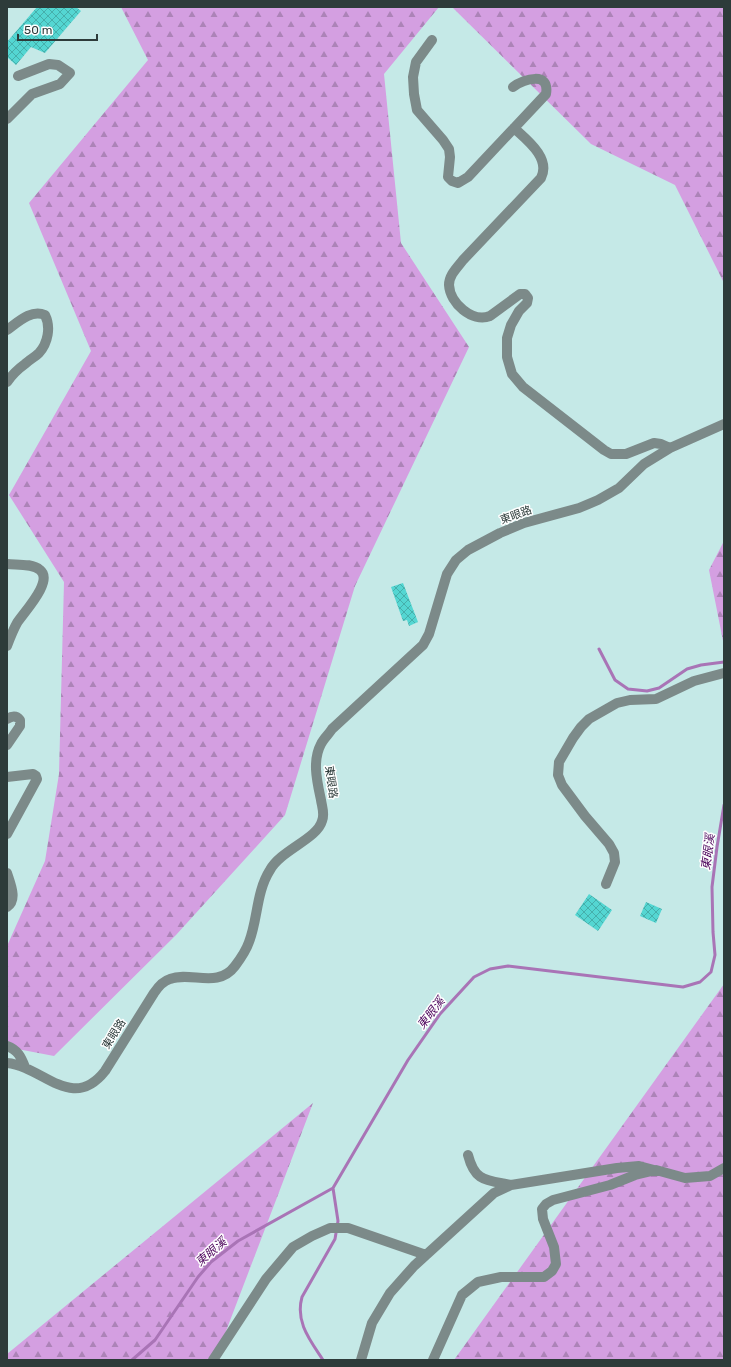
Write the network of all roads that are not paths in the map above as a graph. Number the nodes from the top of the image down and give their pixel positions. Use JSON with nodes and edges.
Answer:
{"nodes":[{"id":1,"x":432,"y":40,"type":"dead end"},
{"id":2,"x":18,"y":76,"type":"dead end"},
{"id":3,"x":513,"y":87,"type":"dead end"},
{"id":4,"x":7,"y":119,"type":"edge"},
{"id":5,"x":514,"y":128,"type":"junction"},
{"id":6,"x":7,"y":330,"type":"edge"},
{"id":7,"x":7,"y":382,"type":"edge"},
{"id":8,"x":724,"y":424,"type":"edge"},
{"id":9,"x":670,"y":448,"type":"junction"},
{"id":10,"x":7,"y":564,"type":"edge"},
{"id":11,"x":7,"y":646,"type":"edge"},
{"id":12,"x":724,"y":673,"type":"edge"},
{"id":13,"x":7,"y":719,"type":"edge"},
{"id":14,"x":7,"y":745,"type":"edge"},
{"id":15,"x":7,"y":777,"type":"edge"},
{"id":16,"x":7,"y":834,"type":"edge"},
{"id":17,"x":7,"y":873,"type":"edge"},
{"id":18,"x":606,"y":884,"type":"dead end"},
{"id":19,"x":7,"y":907,"type":"edge"},
{"id":20,"x":7,"y":1046,"type":"edge"},
{"id":21,"x":7,"y":1063,"type":"edge"},
{"id":22,"x":24,"y":1067,"type":"junction"},
{"id":23,"x":468,"y":1155,"type":"dead end"},
{"id":24,"x":724,"y":1168,"type":"edge"},
{"id":25,"x":656,"y":1170,"type":"junction"},
{"id":26,"x":511,"y":1185,"type":"junction"},
{"id":27,"x":426,"y":1255,"type":"junction"},
{"id":28,"x":213,"y":1360,"type":"edge"},
{"id":29,"x":361,"y":1360,"type":"edge"},
{"id":30,"x":433,"y":1360,"type":"edge"}],
"edges":[{"from":1,"to":5,"type":"street"},
{"from":2,"to":4,"type":"street"},
{"from":3,"to":5,"type":"street"},
{"from":5,"to":9,"type":"street"},
{"from":6,"to":7,"type":"street"},
{"from":8,"to":9,"type":"street","name":"東眼路"},
{"from":9,"to":22,"type":"street","name":"東眼路"},
{"from":10,"to":11,"type":"street"},
{"from":12,"to":18,"type":"street"},
{"from":13,"to":14,"type":"street"},
{"from":15,"to":16,"type":"street"},
{"from":17,"to":19,"type":"street"},
{"from":20,"to":22,"type":"street"},
{"from":21,"to":22,"type":"street","name":"東眼路"},
{"from":23,"to":26,"type":"street"},
{"from":24,"to":25,"type":"street"},
{"from":25,"to":26,"type":"street"},
{"from":25,"to":30,"type":"street"},
{"from":26,"to":27,"type":"street"},
{"from":27,"to":28,"type":"street"},
{"from":27,"to":29,"type":"street"}]}
